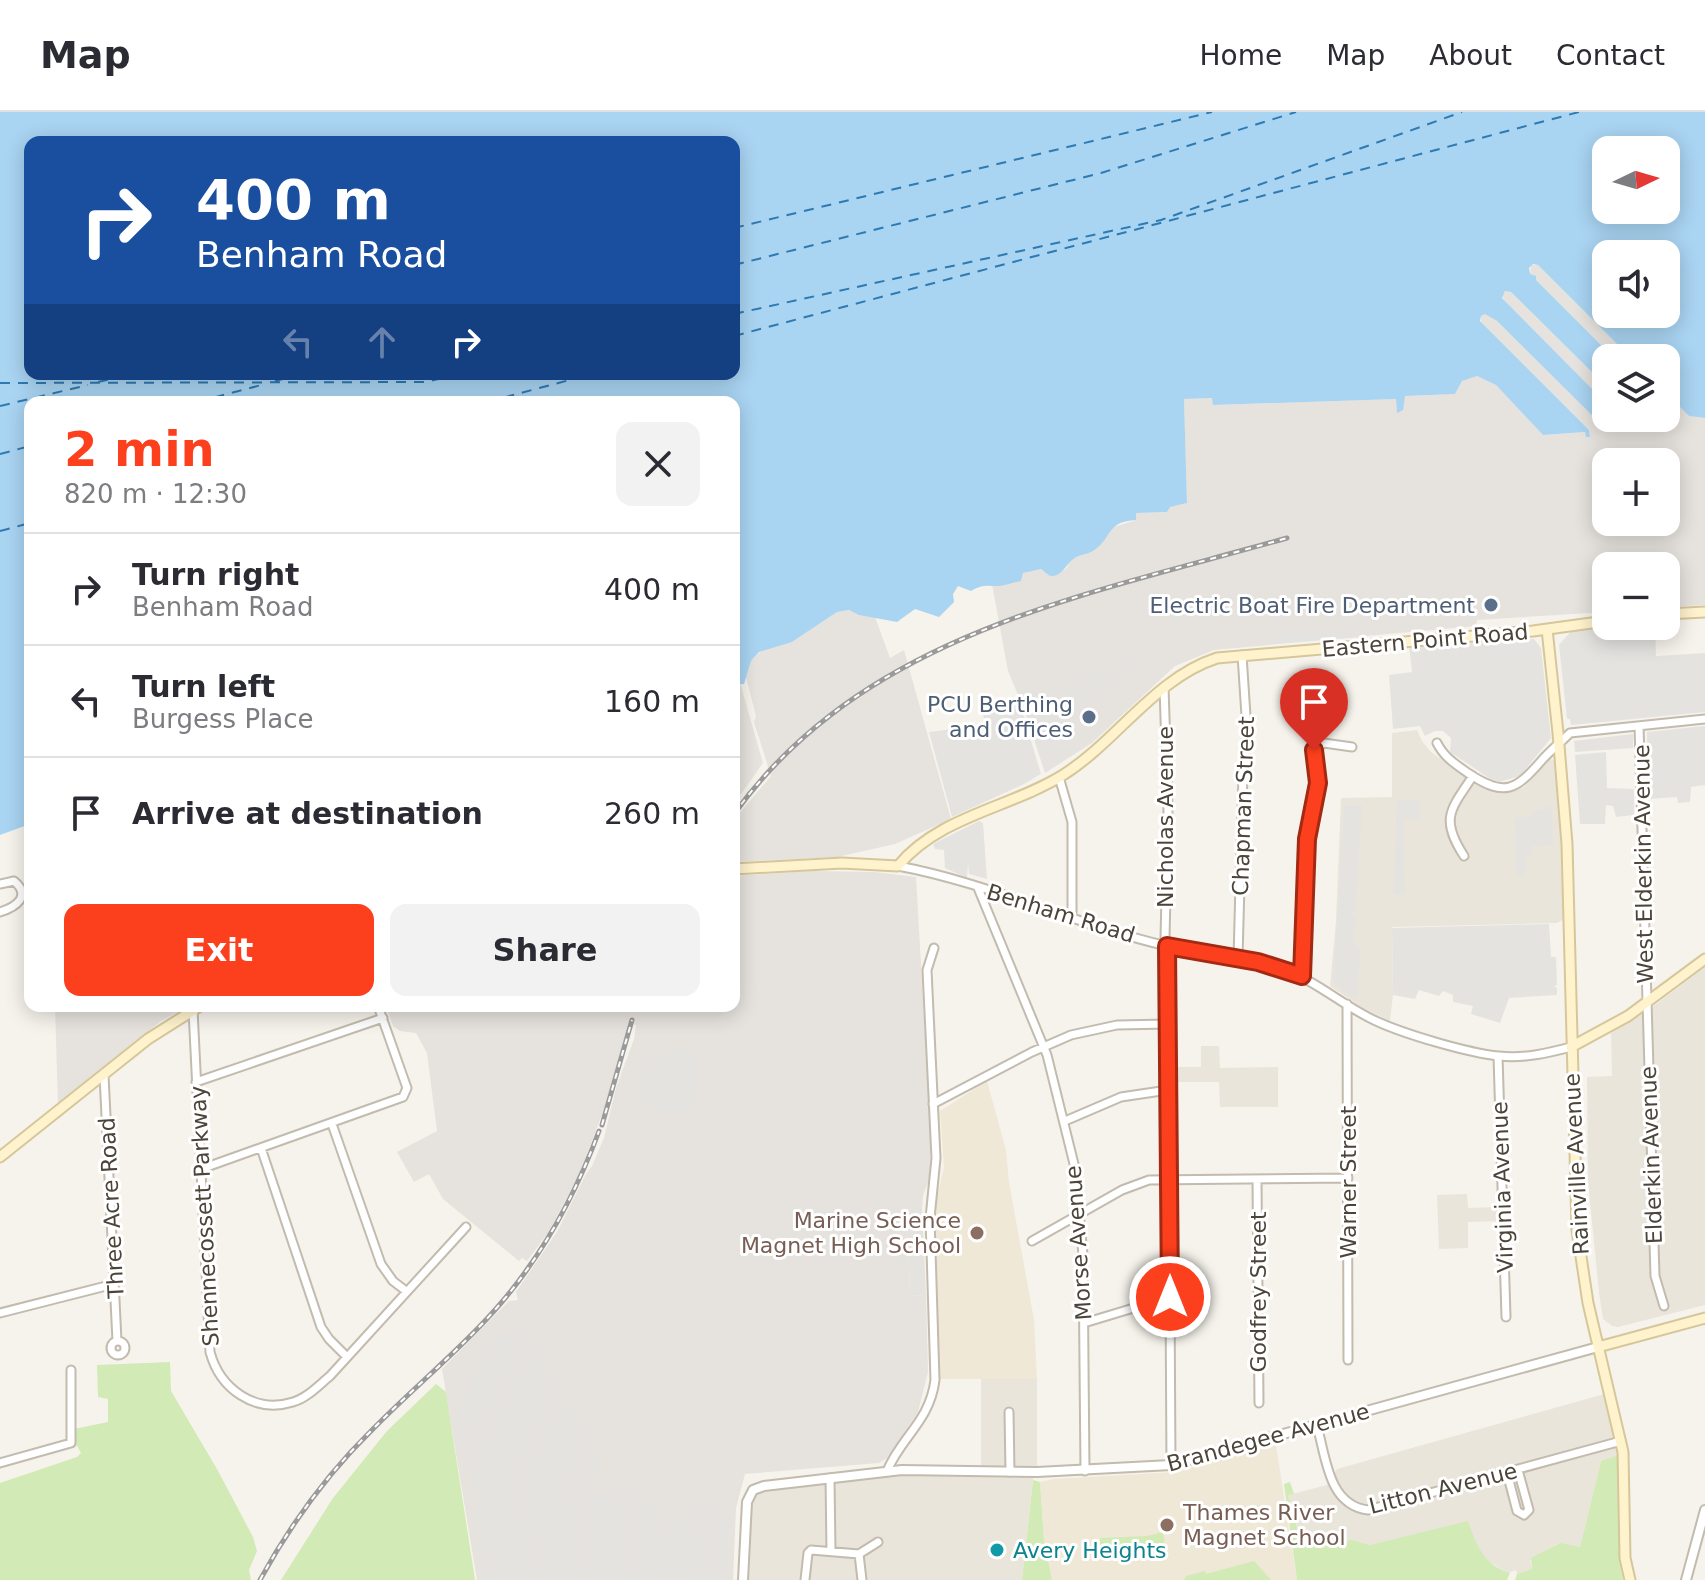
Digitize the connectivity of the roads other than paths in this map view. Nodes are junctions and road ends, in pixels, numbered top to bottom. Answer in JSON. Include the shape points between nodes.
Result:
{"nodes":[{"id":1,"x":1705,"y":612,"type":"edge"},
{"id":2,"x":1680,"y":613,"type":"edge"},
{"id":3,"x":1592,"y":623,"type":"edge"},
{"id":4,"x":1547,"y":629,"type":"junction"},
{"id":5,"x":1242,"y":655,"type":"junction"},
{"id":6,"x":1164,"y":687,"type":"junction"},
{"id":7,"x":1705,"y":719,"type":"edge"},
{"id":8,"x":1639,"y":726,"type":"junction"},
{"id":9,"x":1437,"y":743,"type":"dead end"},
{"id":10,"x":1559,"y":743,"type":"junction"},
{"id":11,"x":1352,"y":747,"type":"dead end"},
{"id":12,"x":1473,"y":776,"type":"junction"},
{"id":13,"x":1059,"y":777,"type":"junction"},
{"id":14,"x":1464,"y":856,"type":"dead end"},
{"id":15,"x":898,"y":866,"type":"junction"},
{"id":16,"x":740,"y":869,"type":"edge"},
{"id":17,"x":0,"y":884,"type":"edge"},
{"id":18,"x":978,"y":888,"type":"junction"},
{"id":19,"x":0,"y":912,"type":"edge"},
{"id":20,"x":1072,"y":917,"type":"junction"},
{"id":21,"x":1167,"y":946,"type":"junction"},
{"id":22,"x":934,"y":948,"type":"dead end"},
{"id":23,"x":1238,"y":958,"type":"junction"},
{"id":24,"x":1705,"y":959,"type":"edge"},
{"id":25,"x":1302,"y":976,"type":"junction"},
{"id":26,"x":1646,"y":1003,"type":"junction"},
{"id":27,"x":1347,"y":1004,"type":"junction"},
{"id":28,"x":190,"y":1012,"type":"edge"},
{"id":29,"x":196,"y":1012,"type":"edge"},
{"id":30,"x":380,"y":1012,"type":"edge"},
{"id":31,"x":383,"y":1018,"type":"junction"},
{"id":32,"x":1168,"y":1024,"type":"junction"},
{"id":33,"x":1044,"y":1047,"type":"junction"},
{"id":34,"x":1571,"y":1047,"type":"junction"},
{"id":35,"x":1498,"y":1056,"type":"junction"},
{"id":36,"x":104,"y":1075,"type":"junction"},
{"id":37,"x":196,"y":1082,"type":"junction"},
{"id":38,"x":1168,"y":1090,"type":"junction"},
{"id":39,"x":933,"y":1104,"type":"junction"},
{"id":40,"x":1065,"y":1121,"type":"junction"},
{"id":41,"x":332,"y":1124,"type":"junction"},
{"id":42,"x":261,"y":1148,"type":"junction"},
{"id":43,"x":0,"y":1157,"type":"edge"},
{"id":44,"x":201,"y":1169,"type":"junction"},
{"id":45,"x":1348,"y":1178,"type":"junction"},
{"id":46,"x":1170,"y":1179,"type":"junction"},
{"id":47,"x":1257,"y":1180,"type":"junction"},
{"id":48,"x":1080,"y":1214,"type":"junction"},
{"id":49,"x":466,"y":1227,"type":"dead end"},
{"id":50,"x":1032,"y":1241,"type":"dead end"},
{"id":51,"x":114,"y":1284,"type":"junction"},
{"id":52,"x":406,"y":1291,"type":"junction"},
{"id":53,"x":1170,"y":1297,"type":"junction"},
{"id":54,"x":1664,"y":1306,"type":"dead end"},
{"id":55,"x":0,"y":1313,"type":"edge"},
{"id":56,"x":1506,"y":1317,"type":"dead end"},
{"id":57,"x":1705,"y":1318,"type":"edge"},
{"id":58,"x":1084,"y":1323,"type":"junction"},
{"id":59,"x":117,"y":1341,"type":"dead end"},
{"id":60,"x":1598,"y":1347,"type":"junction"},
{"id":61,"x":347,"y":1357,"type":"junction"},
{"id":62,"x":1348,"y":1360,"type":"dead end"},
{"id":63,"x":71,"y":1370,"type":"dead end"},
{"id":64,"x":1259,"y":1403,"type":"dead end"},
{"id":65,"x":1009,"y":1412,"type":"dead end"},
{"id":66,"x":1317,"y":1426,"type":"junction"},
{"id":67,"x":1621,"y":1441,"type":"junction"},
{"id":68,"x":0,"y":1463,"type":"edge"},
{"id":69,"x":1171,"y":1465,"type":"junction"},
{"id":70,"x":1518,"y":1470,"type":"junction"},
{"id":71,"x":1085,"y":1471,"type":"junction"},
{"id":72,"x":885,"y":1472,"type":"junction"},
{"id":73,"x":1010,"y":1472,"type":"junction"},
{"id":74,"x":1507,"y":1473,"type":"junction"},
{"id":75,"x":830,"y":1478,"type":"junction"},
{"id":76,"x":1705,"y":1510,"type":"edge"},
{"id":77,"x":878,"y":1542,"type":"dead end"},
{"id":78,"x":831,"y":1551,"type":"junction"},
{"id":79,"x":859,"y":1554,"type":"junction"},
{"id":80,"x":743,"y":1580,"type":"edge"},
{"id":81,"x":805,"y":1580,"type":"edge"},
{"id":82,"x":862,"y":1580,"type":"edge"},
{"id":83,"x":1630,"y":1580,"type":"edge"},
{"id":84,"x":1686,"y":1580,"type":"edge"}],
"edges":[{"from":1,"to":2,"type":"main road"},
{"from":3,"to":4,"type":"main road","name":"Eastern Point Road"},
{"from":4,"to":5,"type":"main road","name":"Eastern Point Road"},
{"from":4,"to":10,"type":"main road","name":"Rainville Avenue"},
{"from":5,"to":6,"type":"main road","name":"Eastern Point Road","via":[[1198,665]]},
{"from":5,"to":23,"type":"street","name":"Chapman Street","via":[[1247,731]]},
{"from":6,"to":13,"type":"main road","name":"Eastern Point Road","via":[[1098,750]]},
{"from":6,"to":21,"type":"street","name":"Nicholas Avenue"},
{"from":7,"to":8,"type":"street"},
{"from":8,"to":10,"type":"street","via":[[1570,733]]},
{"from":8,"to":26,"type":"street","name":"West Elderkin Avenue"},
{"from":9,"to":12,"type":"street","via":[[1443,756]]},
{"from":10,"to":12,"type":"street","via":[[1518,786],[1494,787]]},
{"from":10,"to":34,"type":"main road","name":"Rainville Avenue","via":[[1567,844]]},
{"from":11,"to":25,"type":"street","via":[[1324,743],[1314,750],[1318,783],[1307,839]]},
{"from":12,"to":14,"type":"street","via":[[1448,822]]},
{"from":13,"to":15,"type":"main road","name":"Eastern Point Road","via":[[930,837]]},
{"from":13,"to":20,"type":"street","via":[[1072,822]]},
{"from":15,"to":16,"type":"main road"},
{"from":15,"to":18,"type":"street","name":"Benham Road"},
{"from":17,"to":19,"type":"street","via":[[14,881],[22,893],[16,906]]},
{"from":18,"to":20,"type":"street","name":"Benham Road"},
{"from":18,"to":33,"type":"street","name":"Morse Avenue"},
{"from":20,"to":21,"type":"street","name":"Benham Road"},
{"from":21,"to":23,"type":"street","name":"Benham Road"},
{"from":21,"to":32,"type":"street","name":"Nicholas Avenue"},
{"from":22,"to":39,"type":"street","via":[[927,970]]},
{"from":23,"to":25,"type":"street","name":"Benham Road"},
{"from":24,"to":26,"type":"main road","name":"Benham Road"},
{"from":25,"to":27,"type":"street","name":"Benham Road"},
{"from":26,"to":34,"type":"main road","name":"Benham Road"},
{"from":26,"to":54,"type":"street","name":"Elderkin Avenue","via":[[1655,1280]]},
{"from":27,"to":35,"type":"street","name":"Benham Road","via":[[1399,1030]]},
{"from":27,"to":45,"type":"street","name":"Warner Street"},
{"from":28,"to":36,"type":"main road"},
{"from":29,"to":37,"type":"street","name":"Shennecossett Parkway"},
{"from":30,"to":31,"type":"street"},
{"from":31,"to":37,"type":"street"},
{"from":31,"to":41,"type":"street","via":[[406,1094]]},
{"from":32,"to":33,"type":"street","via":[[1117,1025]]},
{"from":32,"to":38,"type":"street","name":"Nicholas Avenue"},
{"from":33,"to":39,"type":"street"},
{"from":33,"to":40,"type":"street","name":"Morse Avenue"},
{"from":34,"to":35,"type":"street","name":"Benham Road","via":[[1531,1056]]},
{"from":34,"to":60,"type":"main road","name":"Rainville Avenue","via":[[1577,1230]]},
{"from":35,"to":56,"type":"street","name":"Virginia Avenue"},
{"from":36,"to":43,"type":"main road"},
{"from":36,"to":51,"type":"street","name":"Three Acre Road"},
{"from":37,"to":44,"type":"street","name":"Shennecossett Parkway"},
{"from":38,"to":40,"type":"street","via":[[1121,1097]]},
{"from":38,"to":46,"type":"street","name":"Nicholas Avenue"},
{"from":39,"to":72,"type":"street","via":[[934,1386],[924,1416]]},
{"from":40,"to":48,"type":"street","name":"Morse Avenue"},
{"from":41,"to":42,"type":"street"},
{"from":41,"to":52,"type":"street","via":[[381,1264]]},
{"from":42,"to":44,"type":"street"},
{"from":42,"to":61,"type":"street","via":[[321,1327]]},
{"from":44,"to":61,"type":"street","name":"Shennecossett Parkway","via":[[210,1352],[221,1380],[259,1403],[295,1402]]},
{"from":45,"to":47,"type":"street"},
{"from":45,"to":62,"type":"street","name":"Warner Street"},
{"from":46,"to":47,"type":"street"},
{"from":46,"to":48,"type":"street","via":[[1134,1184]]},
{"from":46,"to":53,"type":"street","name":"Nicholas Avenue"},
{"from":47,"to":64,"type":"street","name":"Godfrey Street"},
{"from":48,"to":50,"type":"street"},
{"from":48,"to":58,"type":"street","name":"Morse Avenue"},
{"from":49,"to":52,"type":"street","name":"Shennecossett Parkway"},
{"from":51,"to":55,"type":"street"},
{"from":51,"to":59,"type":"street","name":"Three Acre Road"},
{"from":52,"to":61,"type":"street","name":"Shennecossett Parkway"},
{"from":53,"to":58,"type":"street"},
{"from":53,"to":69,"type":"street","name":"Nicholas Avenue"},
{"from":57,"to":60,"type":"main road"},
{"from":58,"to":71,"type":"street","name":"Morse Avenue"},
{"from":60,"to":66,"type":"street","name":"Brandegee Avenue"},
{"from":60,"to":67,"type":"main road","name":"Rainville Avenue"},
{"from":63,"to":68,"type":"street","via":[[71,1443]]},
{"from":65,"to":73,"type":"street"},
{"from":66,"to":69,"type":"street","name":"Brandegee Avenue"},
{"from":66,"to":74,"type":"street","name":"Litton Avenue","via":[[1336,1491],[1358,1509]]},
{"from":67,"to":70,"type":"street","name":"Litton Avenue"},
{"from":67,"to":83,"type":"main road","name":"Rainville Avenue"},
{"from":69,"to":71,"type":"street","name":"Brandegee Avenue"},
{"from":70,"to":74,"type":"street","name":"Litton Avenue"},
{"from":70,"to":74,"type":"street","via":[[1528,1508],[1524,1515],[1517,1511]]},
{"from":71,"to":73,"type":"street","name":"Brandegee Avenue"},
{"from":72,"to":73,"type":"street","name":"Brandegee Avenue"},
{"from":72,"to":75,"type":"street","name":"Brandegee Avenue"},
{"from":75,"to":78,"type":"street"},
{"from":75,"to":80,"type":"street","name":"Brandegee Avenue","via":[[753,1490],[746,1505]]},
{"from":76,"to":84,"type":"street"},
{"from":77,"to":79,"type":"street"},
{"from":78,"to":79,"type":"street"},
{"from":78,"to":81,"type":"street","via":[[808,1553]]},
{"from":79,"to":82,"type":"street"}]}
